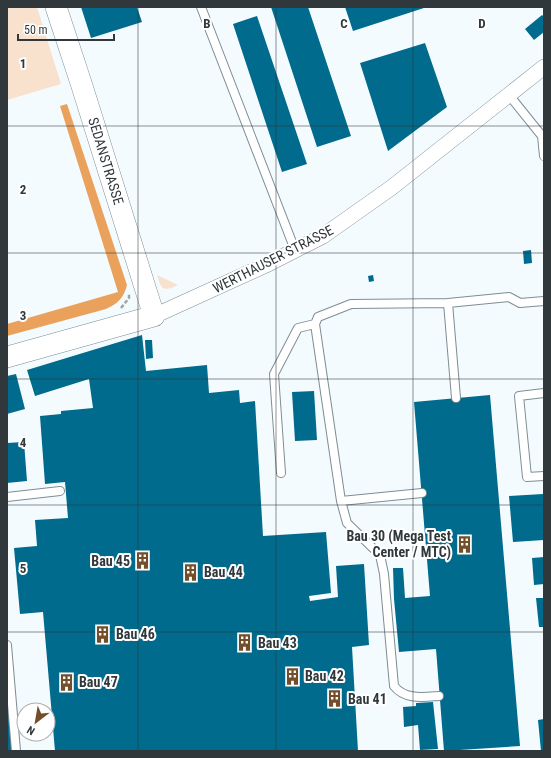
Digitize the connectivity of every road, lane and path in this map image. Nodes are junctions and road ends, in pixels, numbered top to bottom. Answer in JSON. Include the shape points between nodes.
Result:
{"nodes":[{"id":1,"x":56,"y":7,"type":"edge"},
{"id":2,"x":201,"y":7,"type":"edge"},
{"id":3,"x":544,"y":67,"type":"edge"},
{"id":4,"x":509,"y":95,"type":"junction"},
{"id":5,"x":544,"y":156,"type":"edge"},
{"id":6,"x":295,"y":250,"type":"junction"},
{"id":7,"x":130,"y":291,"type":"dead end"},
{"id":8,"x":544,"y":301,"type":"edge"},
{"id":9,"x":448,"y":303,"type":"junction"},
{"id":10,"x":115,"y":311,"type":"dead end"},
{"id":11,"x":154,"y":316,"type":"junction"},
{"id":12,"x":316,"y":324,"type":"junction"},
{"id":13,"x":7,"y":357,"type":"edge"},
{"id":14,"x":544,"y":392,"type":"edge"},
{"id":15,"x":456,"y":398,"type":"dead end"},
{"id":16,"x":281,"y":473,"type":"dead end"},
{"id":17,"x":544,"y":476,"type":"edge"},
{"id":18,"x":60,"y":491,"type":"dead end"},
{"id":19,"x":422,"y":493,"type":"dead end"},
{"id":20,"x":7,"y":497,"type":"edge"},
{"id":21,"x":341,"y":501,"type":"junction"},
{"id":22,"x":7,"y":644,"type":"edge"},
{"id":23,"x":440,"y":696,"type":"dead end"},
{"id":24,"x":16,"y":751,"type":"edge"}],
"edges":[{"from":1,"to":11,"type":"main road","name":"SEDANSTRASSE"},
{"from":2,"to":6,"type":"lane"},
{"from":3,"to":4,"type":"street","name":"WERTHAUSER STRASSE"},
{"from":4,"to":5,"type":"lane","via":[[542,136]]},
{"from":4,"to":6,"type":"street","name":"WERTHAUSER STRASSE","via":[[391,188],[323,236]]},
{"from":6,"to":11,"type":"street","name":"WERTHAUSER STRASSE","via":[[266,266]]},
{"from":7,"to":10,"type":"path","via":[[129,298]]},
{"from":8,"to":9,"type":"lane","via":[[520,303],[509,297]]},
{"from":9,"to":12,"type":"lane","via":[[351,304],[318,317]]},
{"from":9,"to":15,"type":"lane"},
{"from":11,"to":13,"type":"main road","name":"WERTHAUSER STRASSE"},
{"from":12,"to":16,"type":"lane","via":[[298,328],[274,374]]},
{"from":12,"to":21,"type":"lane"},
{"from":14,"to":17,"type":"lane","via":[[519,396],[527,477]]},
{"from":18,"to":20,"type":"lane"},
{"from":19,"to":21,"type":"lane"},
{"from":21,"to":23,"type":"lane","via":[[347,523],[380,554],[394,686],[399,692],[415,698]]},
{"from":22,"to":24,"type":"lane"}]}
